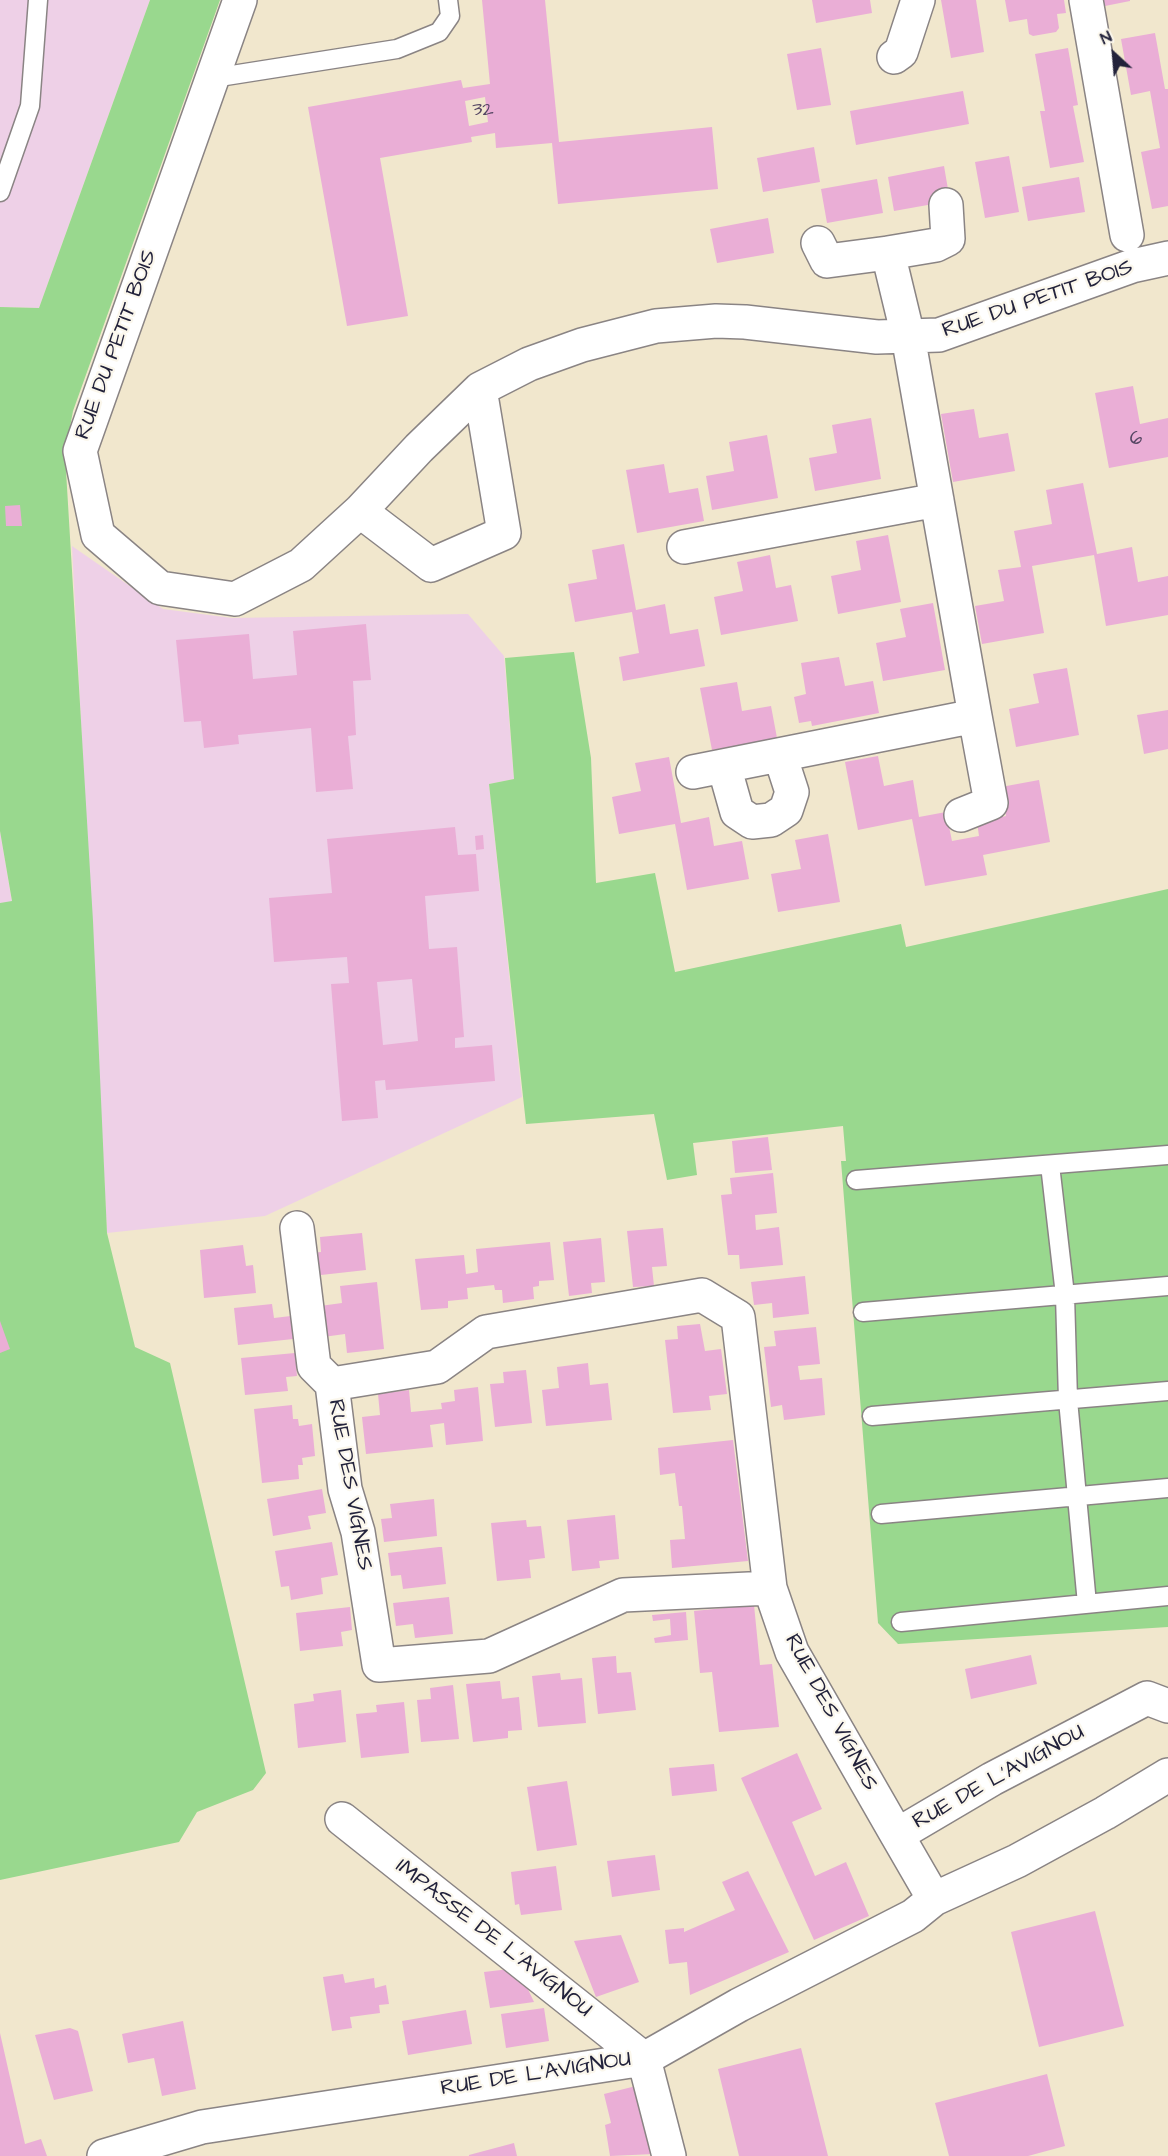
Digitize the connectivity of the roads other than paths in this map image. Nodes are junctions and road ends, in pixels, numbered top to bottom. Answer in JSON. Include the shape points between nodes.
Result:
{"nodes":[{"id":1,"x":38,"y":0,"type":"edge"},
{"id":2,"x":240,"y":0,"type":"edge"},
{"id":3,"x":448,"y":0,"type":"edge"},
{"id":4,"x":918,"y":0,"type":"edge"},
{"id":5,"x":1086,"y":0,"type":"edge"},
{"id":6,"x":894,"y":57,"type":"dead end"},
{"id":7,"x":213,"y":78,"type":"junction"},
{"id":8,"x":0,"y":192,"type":"edge"},
{"id":9,"x":946,"y":205,"type":"dead end"},
{"id":10,"x":1127,"y":235,"type":"dead end"},
{"id":11,"x":818,"y":243,"type":"dead end"},
{"id":12,"x":888,"y":253,"type":"junction"},
{"id":13,"x":1168,"y":258,"type":"edge"},
{"id":14,"x":908,"y":336,"type":"junction"},
{"id":15,"x":480,"y":389,"type":"junction"},
{"id":16,"x":937,"y":500,"type":"junction"},
{"id":17,"x":360,"y":512,"type":"junction"},
{"id":18,"x":684,"y":547,"type":"dead end"},
{"id":19,"x":975,"y":716,"type":"junction"},
{"id":20,"x":780,"y":755,"type":"junction"},
{"id":21,"x":724,"y":766,"type":"junction"},
{"id":22,"x":693,"y":772,"type":"dead end"},
{"id":23,"x":961,"y":815,"type":"dead end"},
{"id":24,"x":1168,"y":1155,"type":"edge"},
{"id":25,"x":1050,"y":1165,"type":"junction"},
{"id":26,"x":856,"y":1180,"type":"dead end"},
{"id":27,"x":297,"y":1228,"type":"dead end"},
{"id":28,"x":1168,"y":1286,"type":"edge"},
{"id":29,"x":1065,"y":1295,"type":"junction"},
{"id":30,"x":863,"y":1312,"type":"dead end"},
{"id":31,"x":332,"y":1384,"type":"junction"},
{"id":32,"x":1168,"y":1391,"type":"edge"},
{"id":33,"x":1068,"y":1400,"type":"junction"},
{"id":34,"x":872,"y":1416,"type":"dead end"},
{"id":35,"x":1168,"y":1488,"type":"edge"},
{"id":36,"x":1077,"y":1497,"type":"junction"},
{"id":37,"x":881,"y":1515,"type":"dead end"},
{"id":38,"x":770,"y":1588,"type":"junction"},
{"id":39,"x":1168,"y":1596,"type":"edge"},
{"id":40,"x":1087,"y":1604,"type":"junction"},
{"id":41,"x":901,"y":1622,"type":"dead end"},
{"id":42,"x":1168,"y":1706,"type":"edge"},
{"id":43,"x":1168,"y":1775,"type":"edge"},
{"id":44,"x":342,"y":1819,"type":"dead end"},
{"id":45,"x":897,"y":1835,"type":"junction"},
{"id":46,"x":934,"y":1899,"type":"junction"},
{"id":47,"x":644,"y":2059,"type":"junction"},
{"id":48,"x":104,"y":2156,"type":"edge"},
{"id":49,"x":669,"y":2156,"type":"edge"}],
"edges":[{"from":1,"to":8,"type":"lane","via":[[30,106]]},
{"from":2,"to":7,"type":"street","name":"RUE DU PETIT BOIS"},
{"from":3,"to":7,"type":"lane","via":[[450,16],[439,32],[397,49]]},
{"from":4,"to":6,"type":"street","via":[[901,52]]},
{"from":5,"to":10,"type":"street"},
{"from":7,"to":17,"type":"street","name":"RUE DU PETIT BOIS","via":[[80,451],[98,535],[160,588],[235,599],[301,565]]},
{"from":9,"to":12,"type":"street","via":[[948,239],[936,245]]},
{"from":11,"to":12,"type":"street","via":[[827,261]]},
{"from":12,"to":14,"type":"street"},
{"from":13,"to":14,"type":"street","name":"RUE DU PETIT BOIS","via":[[1132,266],[939,335]]},
{"from":14,"to":15,"type":"street","name":"RUE DU PETIT BOIS","via":[[877,337],[745,322],[656,326],[582,345],[529,364]]},
{"from":14,"to":16,"type":"street"},
{"from":15,"to":17,"type":"street","name":"RUE DU PETIT BOIS"},
{"from":15,"to":17,"type":"street","via":[[504,533],[431,565]]},
{"from":16,"to":18,"type":"street"},
{"from":16,"to":19,"type":"street"},
{"from":19,"to":20,"type":"street"},
{"from":19,"to":23,"type":"street","via":[[991,803]]},
{"from":20,"to":21,"type":"street"},
{"from":20,"to":21,"type":"street","via":[[792,792],[786,810],[771,820],[752,822],[737,812]]},
{"from":21,"to":22,"type":"street"},
{"from":24,"to":25,"type":"lane"},
{"from":25,"to":26,"type":"lane"},
{"from":25,"to":29,"type":"lane"},
{"from":27,"to":31,"type":"street","via":[[314,1366]]},
{"from":28,"to":29,"type":"lane"},
{"from":29,"to":30,"type":"lane"},
{"from":29,"to":33,"type":"lane"},
{"from":31,"to":38,"type":"street","name":"RUE DES VIGNES","via":[[345,1490],[358,1532],[379,1665],[489,1656],[623,1595]]},
{"from":31,"to":38,"type":"street","name":"RUE DES VIGNES","via":[[437,1367],[486,1332],[702,1295],[738,1317]]},
{"from":32,"to":33,"type":"lane"},
{"from":33,"to":34,"type":"lane"},
{"from":33,"to":36,"type":"lane"},
{"from":35,"to":36,"type":"lane"},
{"from":36,"to":37,"type":"lane"},
{"from":36,"to":40,"type":"lane"},
{"from":38,"to":45,"type":"street","name":"RUE DES VIGNES","via":[[792,1652]]},
{"from":39,"to":40,"type":"lane"},
{"from":40,"to":41,"type":"lane"},
{"from":42,"to":45,"type":"street","name":"RUE DE L'AVIGNOU","via":[[1147,1698],[992,1779]]},
{"from":43,"to":46,"type":"street","name":"RUE DE L'AVIGNOU","via":[[1017,1861]]},
{"from":44,"to":47,"type":"street","name":"IMPASSE DE L'AVIGNOU"},
{"from":45,"to":46,"type":"street","name":"RUE DE L'AVIGNOU"},
{"from":46,"to":47,"type":"street","name":"RUE DE L'AVIGNOU","via":[[913,1916],[739,2005]]},
{"from":47,"to":48,"type":"street","name":"RUE DE L'AVIGNOU","via":[[202,2127]]},
{"from":47,"to":49,"type":"street"}]}
